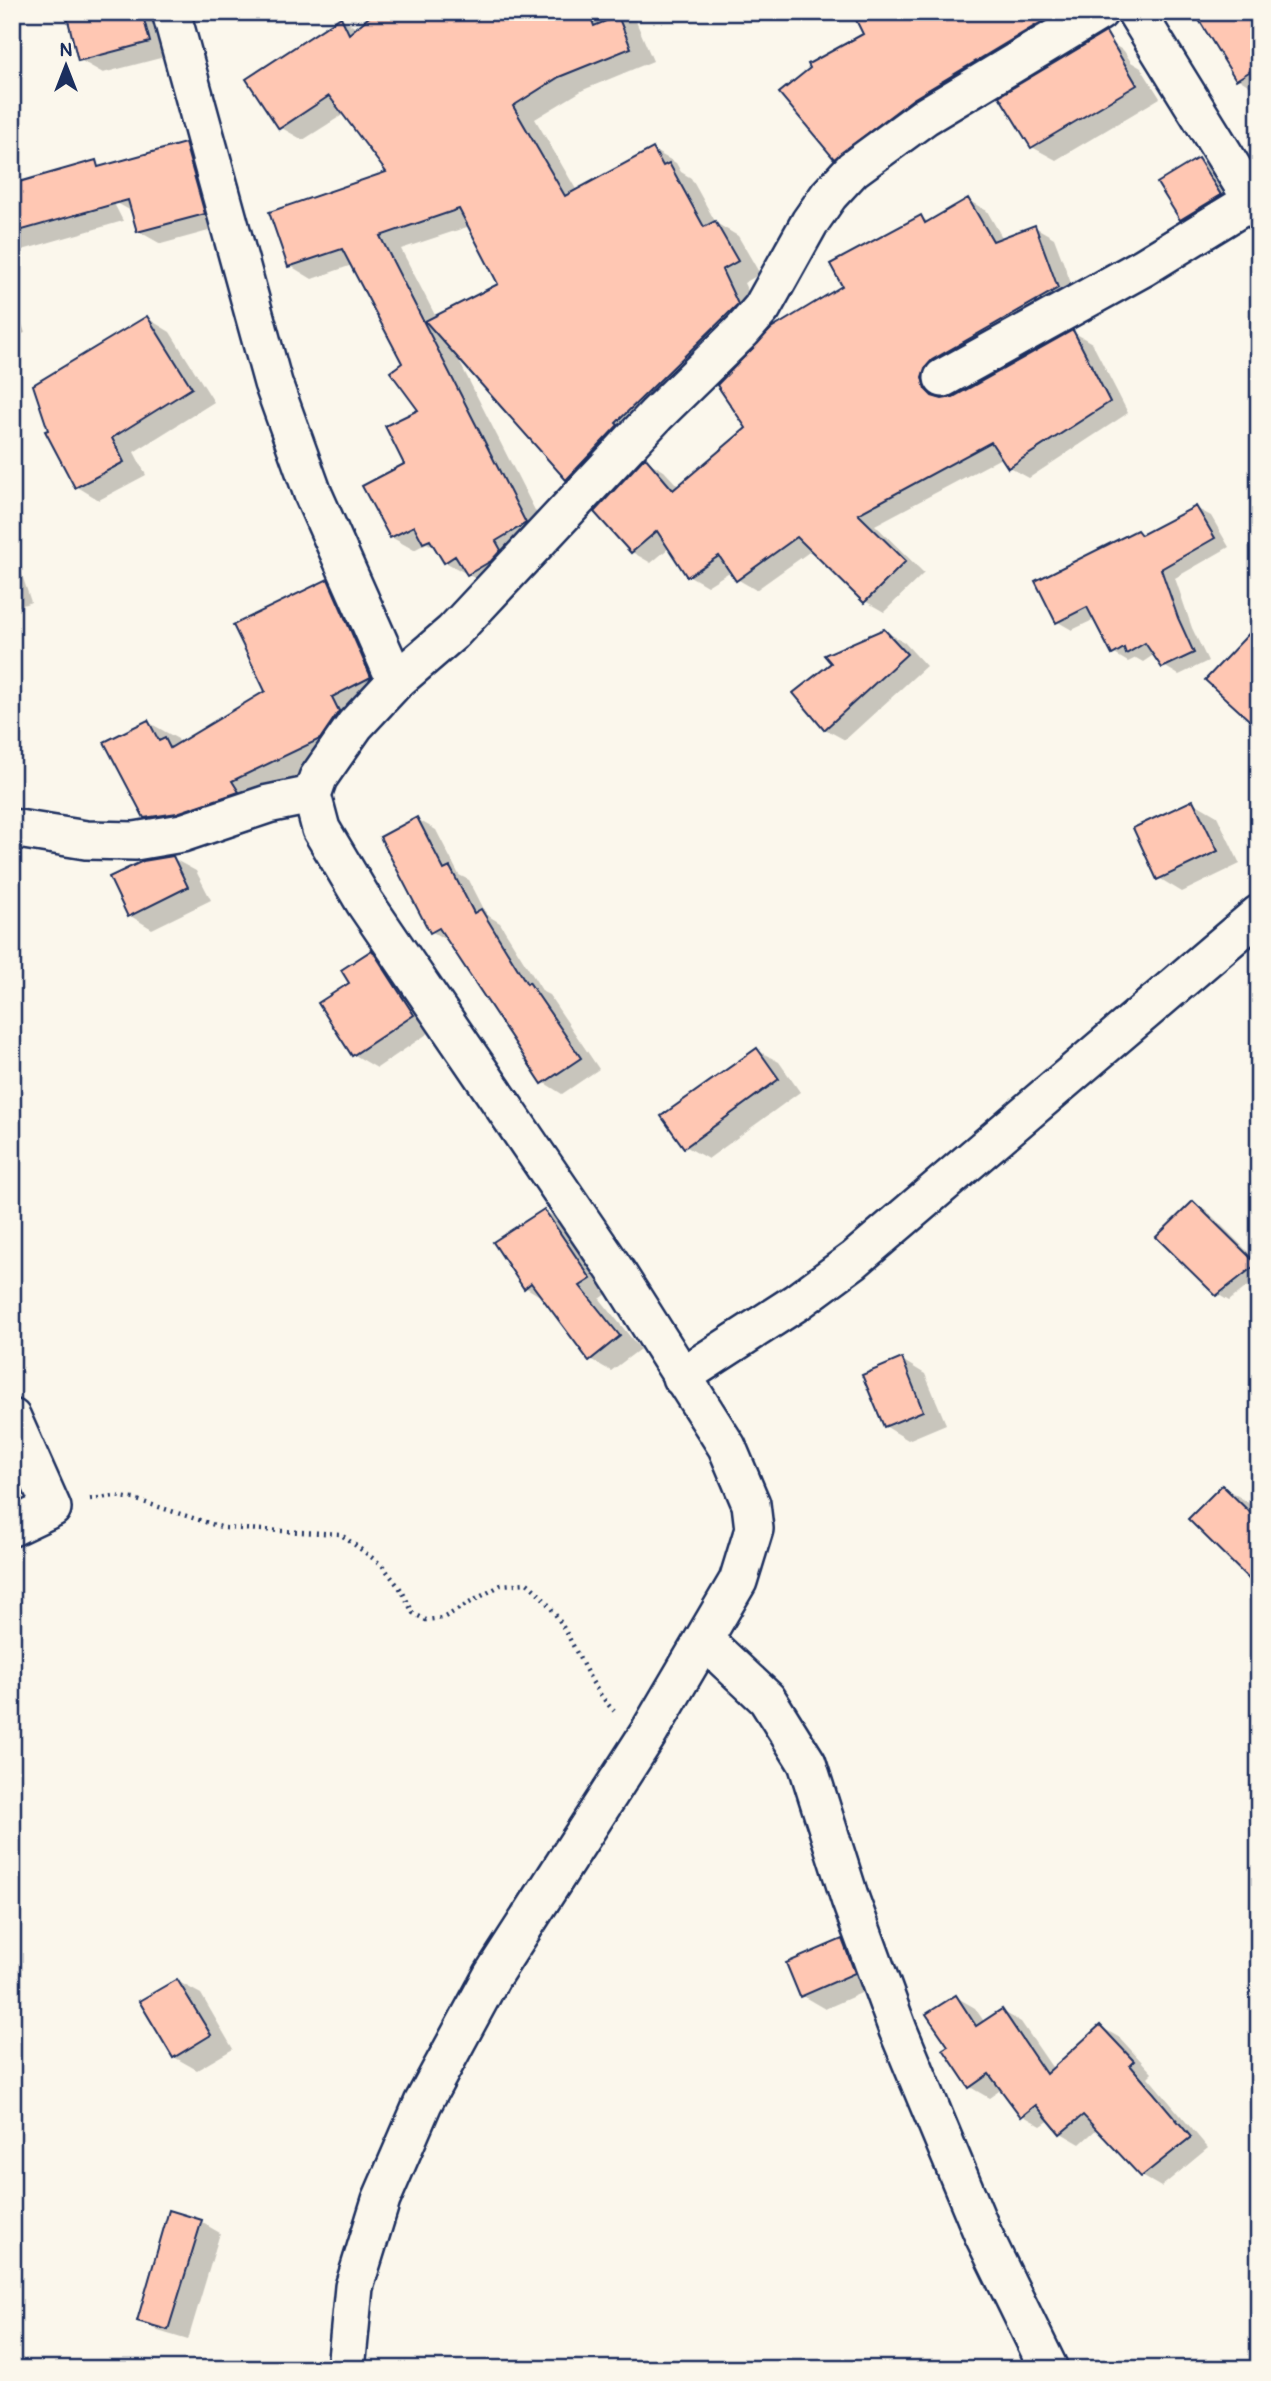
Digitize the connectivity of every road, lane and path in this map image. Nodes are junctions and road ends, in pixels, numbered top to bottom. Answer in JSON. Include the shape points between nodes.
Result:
{"nodes":[{"id":1,"x":171,"y":12,"type":"edge"},
{"id":2,"x":1099,"y":12,"type":"edge"},
{"id":3,"x":1136,"y":12,"type":"edge"},
{"id":4,"x":1256,"y":206,"type":"edge"},
{"id":5,"x":943,"y":378,"type":"dead end"},
{"id":6,"x":396,"y":681,"type":"junction"},
{"id":7,"x":312,"y":795,"type":"junction"},
{"id":8,"x":12,"y":828,"type":"edge"},
{"id":9,"x":1259,"y":914,"type":"edge"},
{"id":10,"x":681,"y":1377,"type":"junction"},
{"id":11,"x":12,"y":1418,"type":"edge"},
{"id":12,"x":52,"y":1508,"type":"junction"},
{"id":13,"x":12,"y":1527,"type":"edge"},
{"id":14,"x":704,"y":1640,"type":"junction"},
{"id":15,"x":648,"y":1734,"type":"junction"},
{"id":16,"x":345,"y":2369,"type":"edge"},
{"id":17,"x":1049,"y":2369,"type":"edge"}],
"edges":[{"from":1,"to":6,"type":"street","via":[[273,383],[313,494]]},
{"from":2,"to":6,"type":"street","via":[[924,117],[853,169],[810,222],[762,308],[743,330],[618,455],[453,632]]},
{"from":3,"to":4,"type":"street"},
{"from":4,"to":5,"type":"street"},
{"from":6,"to":7,"type":"street","via":[[355,725],[318,778]]},
{"from":7,"to":8,"type":"street","via":[[268,804],[182,833],[135,841],[86,840]]},
{"from":7,"to":10,"type":"street","via":[[321,829],[336,858],[424,994],[610,1262]]},
{"from":9,"to":10,"type":"street","via":[[854,1260]]},
{"from":10,"to":14,"type":"street","via":[[727,1447],[751,1504],[754,1529],[738,1581]]},
{"from":11,"to":12,"type":"street"},
{"from":12,"to":13,"type":"street"},
{"from":12,"to":15,"type":"path","via":[[114,1496],[224,1528],[340,1534],[382,1565],[413,1613],[426,1620],[443,1618],[501,1586],[527,1583],[561,1622],[611,1709]]},
{"from":14,"to":15,"type":"street"},
{"from":14,"to":17,"type":"street","via":[[767,1699],[807,1763],[898,2030],[982,2232]]},
{"from":15,"to":16,"type":"street","via":[[492,1976],[423,2104],[381,2200],[354,2287]]}]}
